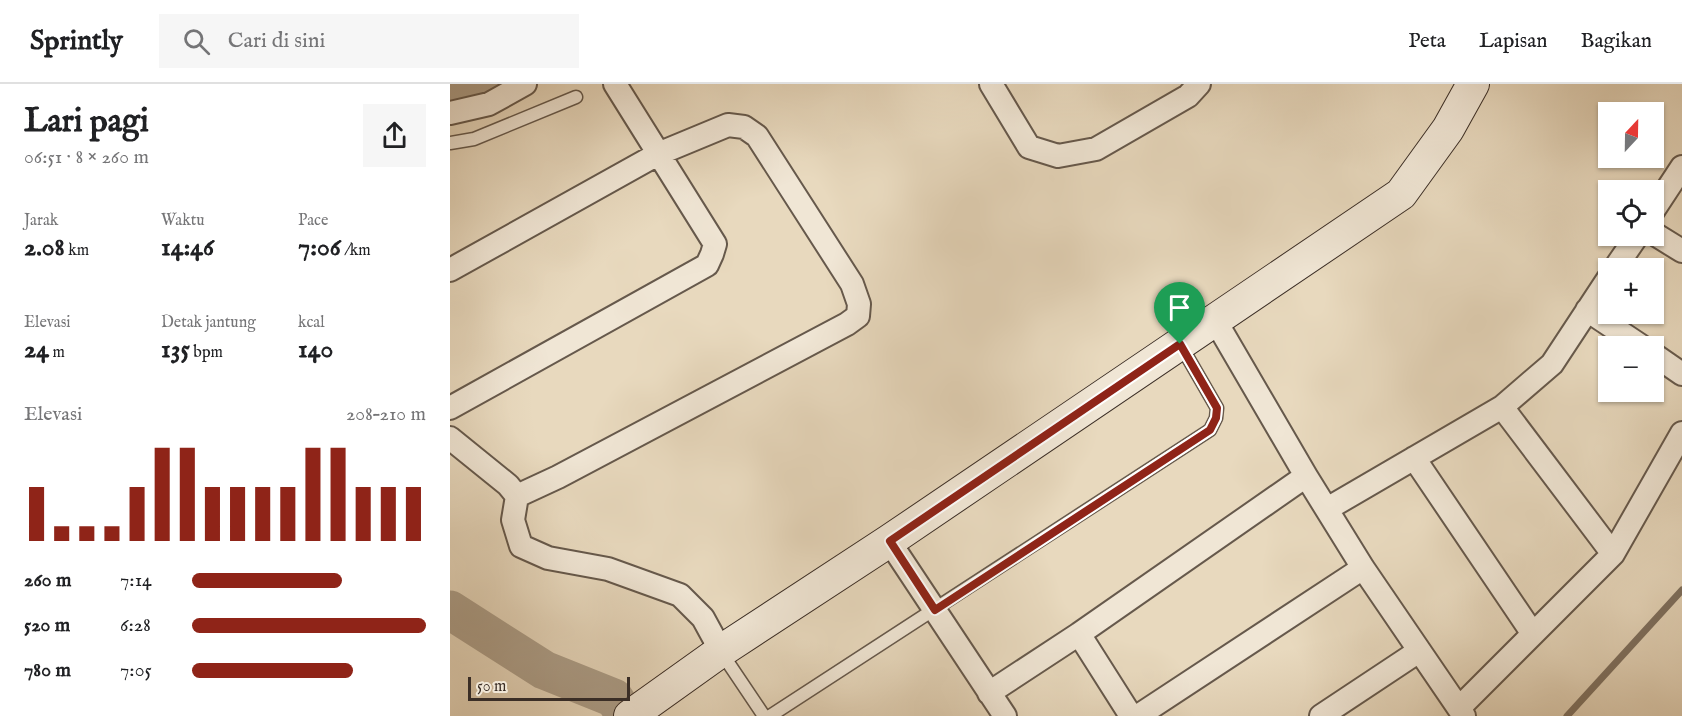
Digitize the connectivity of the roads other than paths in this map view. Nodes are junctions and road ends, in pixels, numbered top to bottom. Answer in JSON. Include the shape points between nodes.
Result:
{"nodes":[{"id":1,"x":525,"y":84,"type":"edge"},
{"id":2,"x":615,"y":84,"type":"edge"},
{"id":3,"x":991,"y":84,"type":"edge"},
{"id":4,"x":1199,"y":84,"type":"edge"},
{"id":5,"x":1473,"y":84,"type":"edge"},
{"id":6,"x":576,"y":97,"type":"dead end"},
{"id":7,"x":450,"y":113,"type":"edge"},
{"id":8,"x":450,"y":143,"type":"edge"},
{"id":9,"x":658,"y":154,"type":"junction"},
{"id":10,"x":1682,"y":167,"type":"edge"},
{"id":11,"x":1664,"y":194,"type":"edge"},
{"id":12,"x":1664,"y":240,"type":"edge"},
{"id":13,"x":1682,"y":251,"type":"edge"},
{"id":14,"x":450,"y":270,"type":"edge"},
{"id":15,"x":1598,"y":294,"type":"edge"},
{"id":16,"x":1587,"y":310,"type":"junction"},
{"id":17,"x":1215,"y":320,"type":"junction"},
{"id":18,"x":1626,"y":336,"type":"edge"},
{"id":19,"x":1180,"y":344,"type":"junction"},
{"id":20,"x":1664,"y":362,"type":"edge"},
{"id":21,"x":1682,"y":374,"type":"edge"},
{"id":22,"x":1502,"y":407,"type":"junction"},
{"id":23,"x":450,"y":408,"type":"edge"},
{"id":24,"x":1682,"y":433,"type":"edge"},
{"id":25,"x":450,"y":438,"type":"edge"},
{"id":26,"x":1414,"y":458,"type":"junction"},
{"id":27,"x":1306,"y":476,"type":"junction"},
{"id":28,"x":517,"y":496,"type":"junction"},
{"id":29,"x":1327,"y":509,"type":"junction"},
{"id":30,"x":890,"y":541,"type":"junction"},
{"id":31,"x":1613,"y":554,"type":"junction"},
{"id":32,"x":1363,"y":568,"type":"junction"},
{"id":33,"x":935,"y":610,"type":"junction"},
{"id":34,"x":1079,"y":634,"type":"junction"},
{"id":35,"x":1533,"y":634,"type":"junction"},
{"id":36,"x":721,"y":651,"type":"junction"},
{"id":37,"x":1419,"y":651,"type":"junction"},
{"id":38,"x":997,"y":709,"type":"edge"},
{"id":39,"x":636,"y":712,"type":"edge"},
{"id":40,"x":1462,"y":712,"type":"edge"},
{"id":41,"x":764,"y":716,"type":"edge"},
{"id":42,"x":770,"y":716,"type":"edge"},
{"id":43,"x":1131,"y":716,"type":"edge"},
{"id":44,"x":1138,"y":716,"type":"edge"},
{"id":45,"x":1322,"y":716,"type":"edge"}],
"edges":[{"from":1,"to":7,"type":"street","via":[[489,104]]},
{"from":2,"to":9,"type":"street"},
{"from":3,"to":4,"type":"street","via":[[1029,147],[1058,156],[1096,149],[1188,96]]},
{"from":5,"to":17,"type":"street","via":[[1448,129],[1401,194]]},
{"from":6,"to":8,"type":"lane","via":[[474,139]]},
{"from":9,"to":14,"type":"street"},
{"from":9,"to":23,"type":"street","via":[[715,244],[707,265]]},
{"from":9,"to":28,"type":"street","via":[[728,125],[744,127],[757,136],[852,284],[859,304],[858,316]]},
{"from":10,"to":11,"type":"street"},
{"from":12,"to":13,"type":"street"},
{"from":15,"to":16,"type":"street"},
{"from":16,"to":18,"type":"street"},
{"from":16,"to":22,"type":"street","via":[[1552,364]]},
{"from":17,"to":19,"type":"street"},
{"from":17,"to":27,"type":"street"},
{"from":19,"to":30,"type":"street"},
{"from":19,"to":33,"type":"lane","via":[[1217,408],[1210,430]]},
{"from":20,"to":21,"type":"street"},
{"from":22,"to":26,"type":"street"},
{"from":22,"to":31,"type":"street"},
{"from":24,"to":31,"type":"street"},
{"from":25,"to":28,"type":"street"},
{"from":26,"to":29,"type":"street"},
{"from":26,"to":35,"type":"street"},
{"from":27,"to":29,"type":"street"},
{"from":27,"to":34,"type":"street"},
{"from":28,"to":36,"type":"street","via":[[513,520],[521,546],[548,558],[608,569],[680,595],[703,618]]},
{"from":29,"to":32,"type":"street"},
{"from":30,"to":33,"type":"street"},
{"from":30,"to":36,"type":"street"},
{"from":31,"to":35,"type":"street"},
{"from":32,"to":37,"type":"street"},
{"from":32,"to":44,"type":"street"},
{"from":33,"to":38,"type":"street"},
{"from":33,"to":42,"type":"lane"},
{"from":34,"to":38,"type":"street"},
{"from":34,"to":43,"type":"street"},
{"from":35,"to":40,"type":"street"},
{"from":36,"to":39,"type":"street"},
{"from":36,"to":41,"type":"lane"},
{"from":37,"to":40,"type":"street"},
{"from":37,"to":45,"type":"street"}]}
